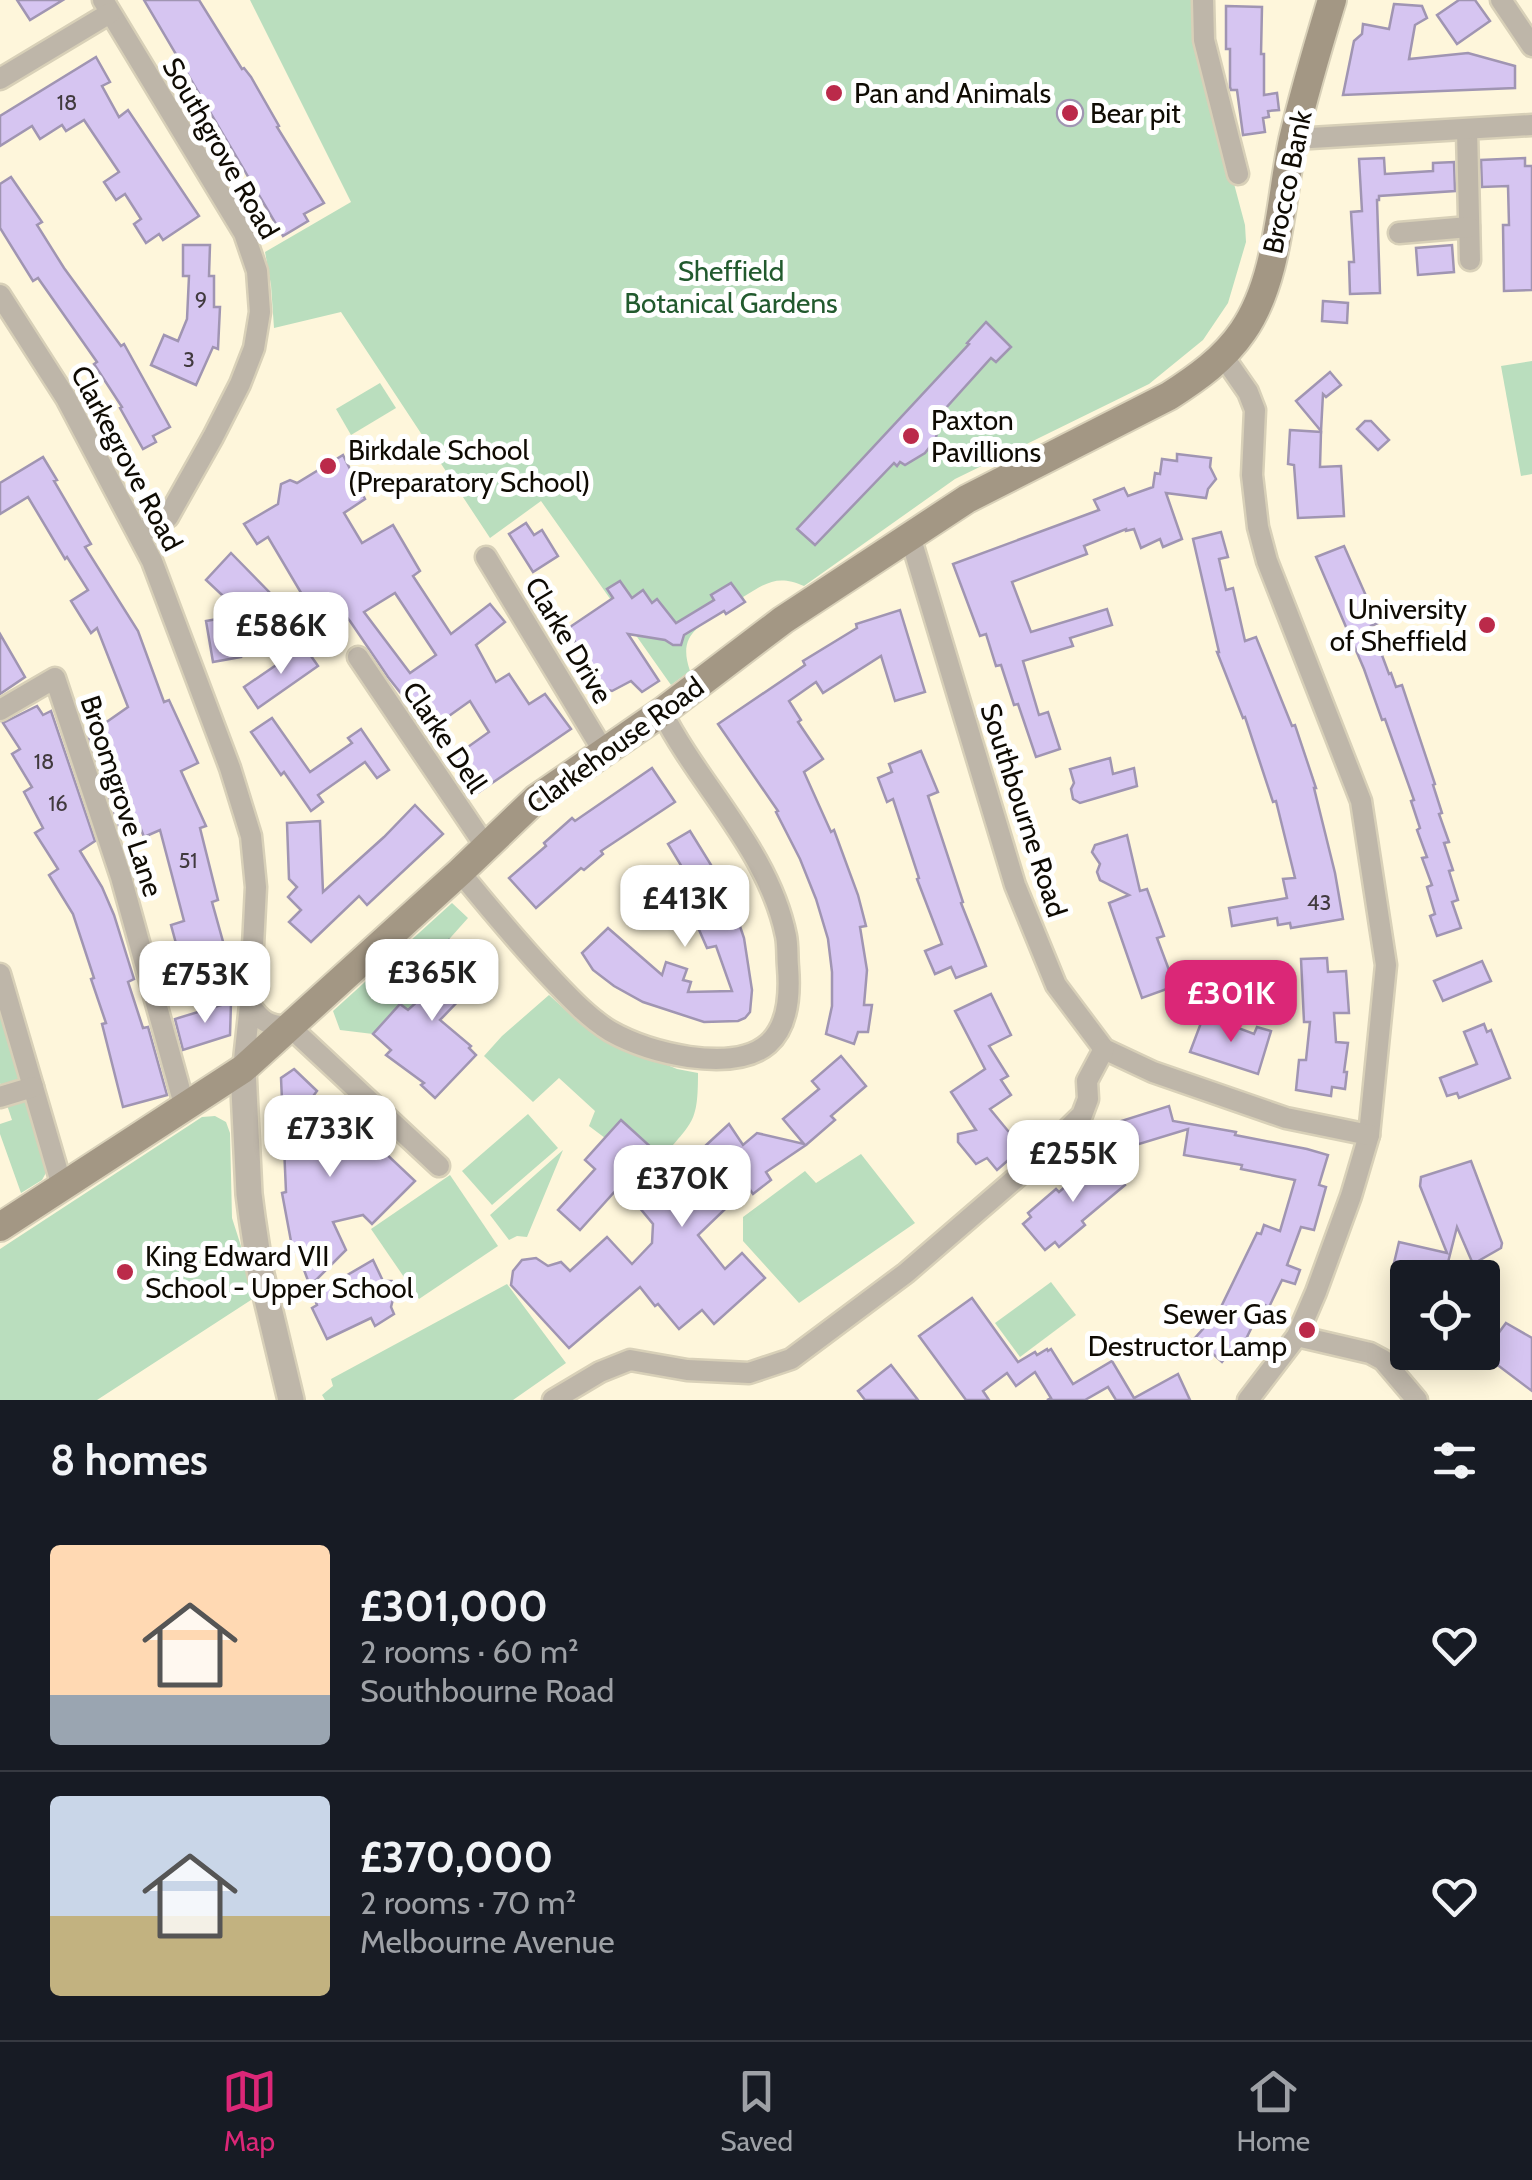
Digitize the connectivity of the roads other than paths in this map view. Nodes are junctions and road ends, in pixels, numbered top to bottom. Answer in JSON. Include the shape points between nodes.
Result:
{"nodes":[{"id":1,"x":1203,"y":0,"type":"edge"},
{"id":2,"x":1332,"y":0,"type":"edge"},
{"id":3,"x":1501,"y":0,"type":"edge"},
{"id":4,"x":106,"y":6,"type":"edge"},
{"id":5,"x":1532,"y":46,"type":"edge"},
{"id":6,"x":0,"y":79,"type":"edge"},
{"id":7,"x":1532,"y":125,"type":"edge"},
{"id":8,"x":1467,"y":130,"type":"junction"},
{"id":9,"x":1294,"y":139,"type":"junction"},
{"id":10,"x":1238,"y":174,"type":"dead end"},
{"id":11,"x":1469,"y":227,"type":"junction"},
{"id":12,"x":1400,"y":233,"type":"dead end"},
{"id":13,"x":1470,"y":260,"type":"dead end"},
{"id":14,"x":0,"y":295,"type":"edge"},
{"id":15,"x":1224,"y":356,"type":"junction"},
{"id":16,"x":138,"y":534,"type":"junction"},
{"id":17,"x":910,"y":536,"type":"junction"},
{"id":18,"x":486,"y":557,"type":"dead end"},
{"id":19,"x":358,"y":657,"type":"dead end"},
{"id":20,"x":0,"y":710,"type":"edge"},
{"id":21,"x":662,"y":712,"type":"junction"},
{"id":22,"x":604,"y":752,"type":"junction"},
{"id":23,"x":486,"y":847,"type":"junction"},
{"id":24,"x":460,"y":872,"type":"junction"},
{"id":25,"x":0,"y":974,"type":"edge"},
{"id":26,"x":250,"y":1004,"type":"junction"},
{"id":27,"x":289,"y":1026,"type":"junction"},
{"id":28,"x":1104,"y":1049,"type":"junction"},
{"id":29,"x":242,"y":1070,"type":"junction"},
{"id":30,"x":33,"y":1088,"type":"junction"},
{"id":31,"x":0,"y":1098,"type":"edge"},
{"id":32,"x":185,"y":1108,"type":"junction"},
{"id":33,"x":1369,"y":1135,"type":"junction"},
{"id":34,"x":439,"y":1166,"type":"dead end"},
{"id":35,"x":62,"y":1186,"type":"junction"},
{"id":36,"x":0,"y":1227,"type":"edge"},
{"id":37,"x":1297,"y":1336,"type":"junction"},
{"id":38,"x":292,"y":1400,"type":"edge"},
{"id":39,"x":554,"y":1400,"type":"edge"},
{"id":40,"x":1248,"y":1400,"type":"edge"},
{"id":41,"x":1417,"y":1400,"type":"edge"}],
"edges":[{"from":1,"to":10,"type":"street","via":[[1204,40]]},
{"from":2,"to":9,"type":"main road","name":"Brocco Bank"},
{"from":3,"to":5,"type":"street"},
{"from":4,"to":6,"type":"street"},
{"from":4,"to":16,"type":"street","name":"Southgrove Road","via":[[244,233],[257,271],[260,312],[254,348],[213,437],[168,518]]},
{"from":7,"to":8,"type":"street"},
{"from":8,"to":9,"type":"street"},
{"from":8,"to":11,"type":"street"},
{"from":9,"to":15,"type":"main road","name":"Brocco Bank","via":[[1266,282]]},
{"from":11,"to":12,"type":"street"},
{"from":11,"to":13,"type":"street"},
{"from":14,"to":16,"type":"street","name":"Clarkegrove Road","via":[[66,398]]},
{"from":15,"to":17,"type":"main road","name":"Clarkehouse Road","via":[[1169,396],[967,498]]},
{"from":15,"to":33,"type":"street","via":[[1255,410],[1252,474],[1267,561],[1362,801],[1386,965]]},
{"from":16,"to":26,"type":"street","name":"Clarkegrove Road","via":[[251,836],[256,887]]},
{"from":17,"to":21,"type":"main road","name":"Clarkehouse Road"},
{"from":17,"to":28,"type":"street","name":"Southbourne Road","via":[[1014,885],[1056,985]]},
{"from":18,"to":22,"type":"street","name":"Clarke Drive"},
{"from":19,"to":23,"type":"street","name":"Clarke Dell"},
{"from":20,"to":32,"type":"street","name":"Broomgrove Lane","via":[[55,678]]},
{"from":21,"to":22,"type":"main road","name":"Clarkehouse Road"},
{"from":21,"to":24,"type":"street","via":[[736,826],[772,892],[786,936],[788,1010],[766,1046],[732,1060],[698,1058],[610,1031],[575,1004]]},
{"from":22,"to":23,"type":"main road","name":"Clarkehouse Road","via":[[536,799]]},
{"from":23,"to":24,"type":"main road","name":"Clarkehouse Road"},
{"from":24,"to":27,"type":"main road","name":"Clarkehouse Road"},
{"from":25,"to":30,"type":"street"},
{"from":26,"to":27,"type":"street","via":[[272,1027]]},
{"from":26,"to":29,"type":"street","name":"Clarkegrove Road"},
{"from":27,"to":29,"type":"main road","name":"Clarkehouse Road"},
{"from":27,"to":34,"type":"street"},
{"from":28,"to":33,"type":"street","name":"Southbourne Road","via":[[1286,1118]]},
{"from":28,"to":39,"type":"street","via":[[1088,1081],[1082,1115],[906,1273],[791,1358],[749,1373],[630,1360]]},
{"from":29,"to":32,"type":"main road","name":"Clarkehouse Road"},
{"from":29,"to":38,"type":"street","via":[[250,1206]]},
{"from":30,"to":31,"type":"street"},
{"from":30,"to":35,"type":"street"},
{"from":32,"to":35,"type":"main road","name":"Clarkehouse Road"},
{"from":33,"to":37,"type":"street"},
{"from":35,"to":36,"type":"main road","name":"Clarkehouse Road"},
{"from":37,"to":40,"type":"street"},
{"from":37,"to":41,"type":"street","via":[[1370,1353]]}]}
